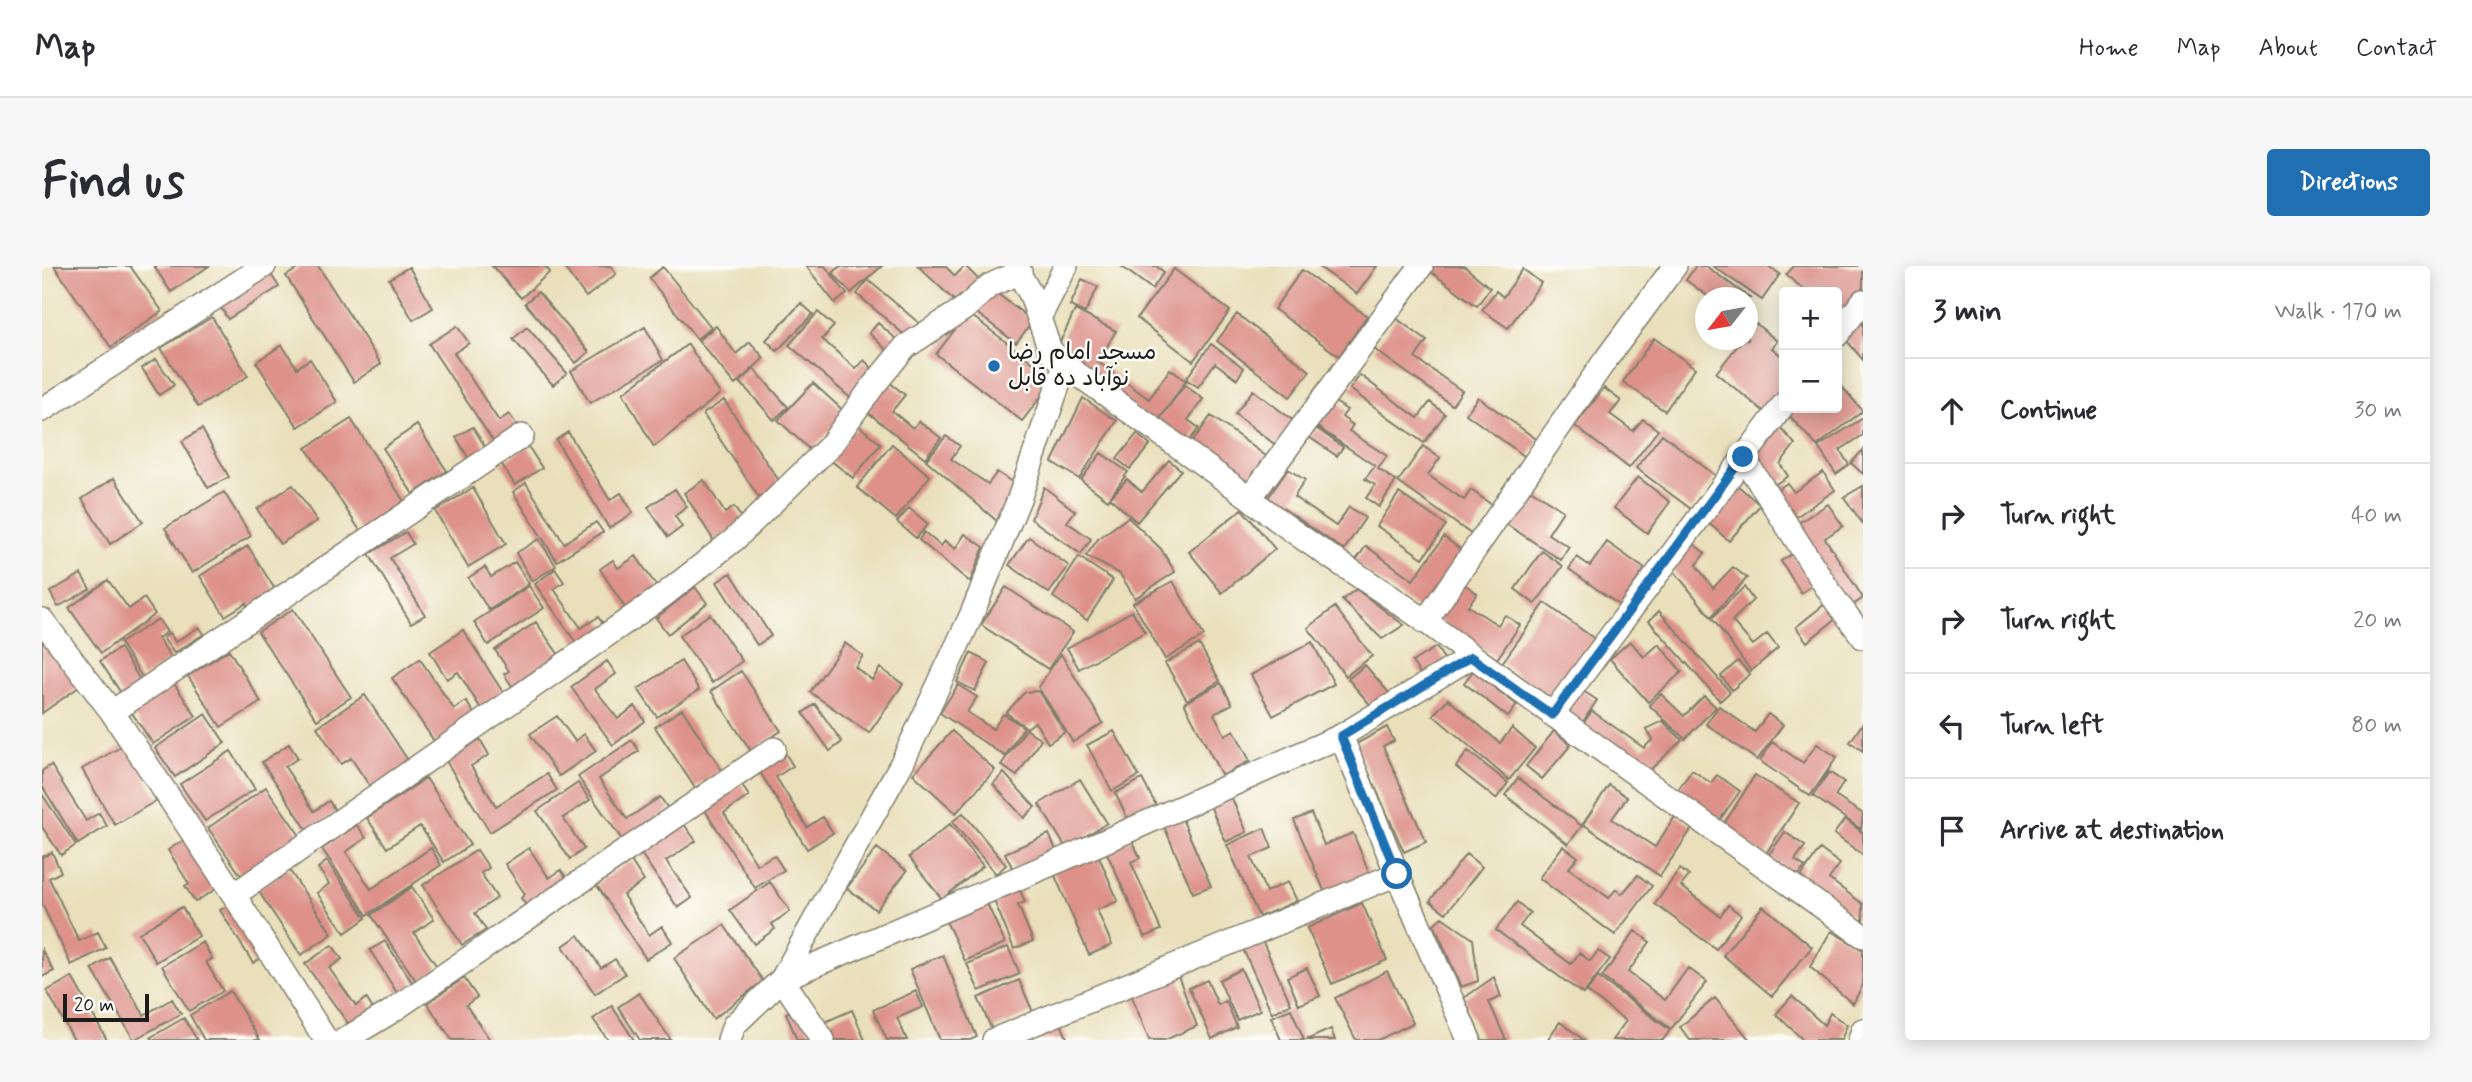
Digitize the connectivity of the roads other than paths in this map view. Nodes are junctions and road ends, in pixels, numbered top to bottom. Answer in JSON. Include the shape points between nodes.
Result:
{"nodes":[{"id":1,"x":264,"y":266,"type":"edge"},
{"id":2,"x":1066,"y":266,"type":"edge"},
{"id":3,"x":1421,"y":266,"type":"edge"},
{"id":4,"x":1675,"y":266,"type":"edge"},
{"id":5,"x":1017,"y":269,"type":"edge"},
{"id":6,"x":1863,"y":301,"type":"edge"},
{"id":7,"x":1039,"y":318,"type":"junction"},
{"id":8,"x":1842,"y":328,"type":"edge"},
{"id":9,"x":1065,"y":365,"type":"junction"},
{"id":10,"x":42,"y":410,"type":"edge"},
{"id":11,"x":1779,"y":410,"type":"edge"},
{"id":12,"x":522,"y":436,"type":"dead end"},
{"id":13,"x":1743,"y":457,"type":"junction"},
{"id":14,"x":1250,"y":498,"type":"junction"},
{"id":15,"x":42,"y":621,"type":"edge"},
{"id":16,"x":1425,"y":621,"type":"junction"},
{"id":17,"x":1863,"y":636,"type":"edge"},
{"id":18,"x":1471,"y":657,"type":"junction"},
{"id":19,"x":113,"y":712,"type":"junction"},
{"id":20,"x":1552,"y":715,"type":"junction"},
{"id":21,"x":1341,"y":736,"type":"junction"},
{"id":22,"x":774,"y":749,"type":"dead end"},
{"id":23,"x":1397,"y":874,"type":"junction"},
{"id":24,"x":234,"y":895,"type":"junction"},
{"id":25,"x":1863,"y":936,"type":"edge"},
{"id":26,"x":782,"y":979,"type":"junction"},
{"id":27,"x":1863,"y":1030,"type":"edge"},
{"id":28,"x":326,"y":1040,"type":"edge"},
{"id":29,"x":344,"y":1040,"type":"edge"},
{"id":30,"x":729,"y":1040,"type":"edge"},
{"id":31,"x":823,"y":1040,"type":"edge"},
{"id":32,"x":994,"y":1040,"type":"edge"},
{"id":33,"x":1469,"y":1040,"type":"edge"},
{"id":34,"x":1860,"y":1040,"type":"edge"}],
"edges":[{"from":1,"to":10,"type":"street"},
{"from":2,"to":7,"type":"street"},
{"from":3,"to":14,"type":"street"},
{"from":4,"to":16,"type":"street"},
{"from":5,"to":7,"type":"street"},
{"from":5,"to":24,"type":"street","via":[[905,348],[830,446],[735,539],[664,595]]},
{"from":6,"to":8,"type":"street"},
{"from":7,"to":9,"type":"street","via":[[1050,350]]},
{"from":9,"to":14,"type":"street"},
{"from":9,"to":26,"type":"street","via":[[1019,499],[971,616],[902,763]]},
{"from":11,"to":13,"type":"street"},
{"from":12,"to":19,"type":"street"},
{"from":13,"to":17,"type":"street"},
{"from":13,"to":20,"type":"street"},
{"from":14,"to":16,"type":"street","via":[[1278,522]]},
{"from":15,"to":19,"type":"street"},
{"from":16,"to":18,"type":"street"},
{"from":18,"to":20,"type":"street"},
{"from":18,"to":21,"type":"street"},
{"from":19,"to":24,"type":"street"},
{"from":20,"to":25,"type":"street"},
{"from":21,"to":23,"type":"street"},
{"from":21,"to":26,"type":"street"},
{"from":22,"to":29,"type":"street"},
{"from":23,"to":32,"type":"street"},
{"from":23,"to":33,"type":"street"},
{"from":24,"to":28,"type":"street"},
{"from":26,"to":30,"type":"street","via":[[734,1025]]},
{"from":26,"to":31,"type":"street"},
{"from":27,"to":34,"type":"street"}]}
